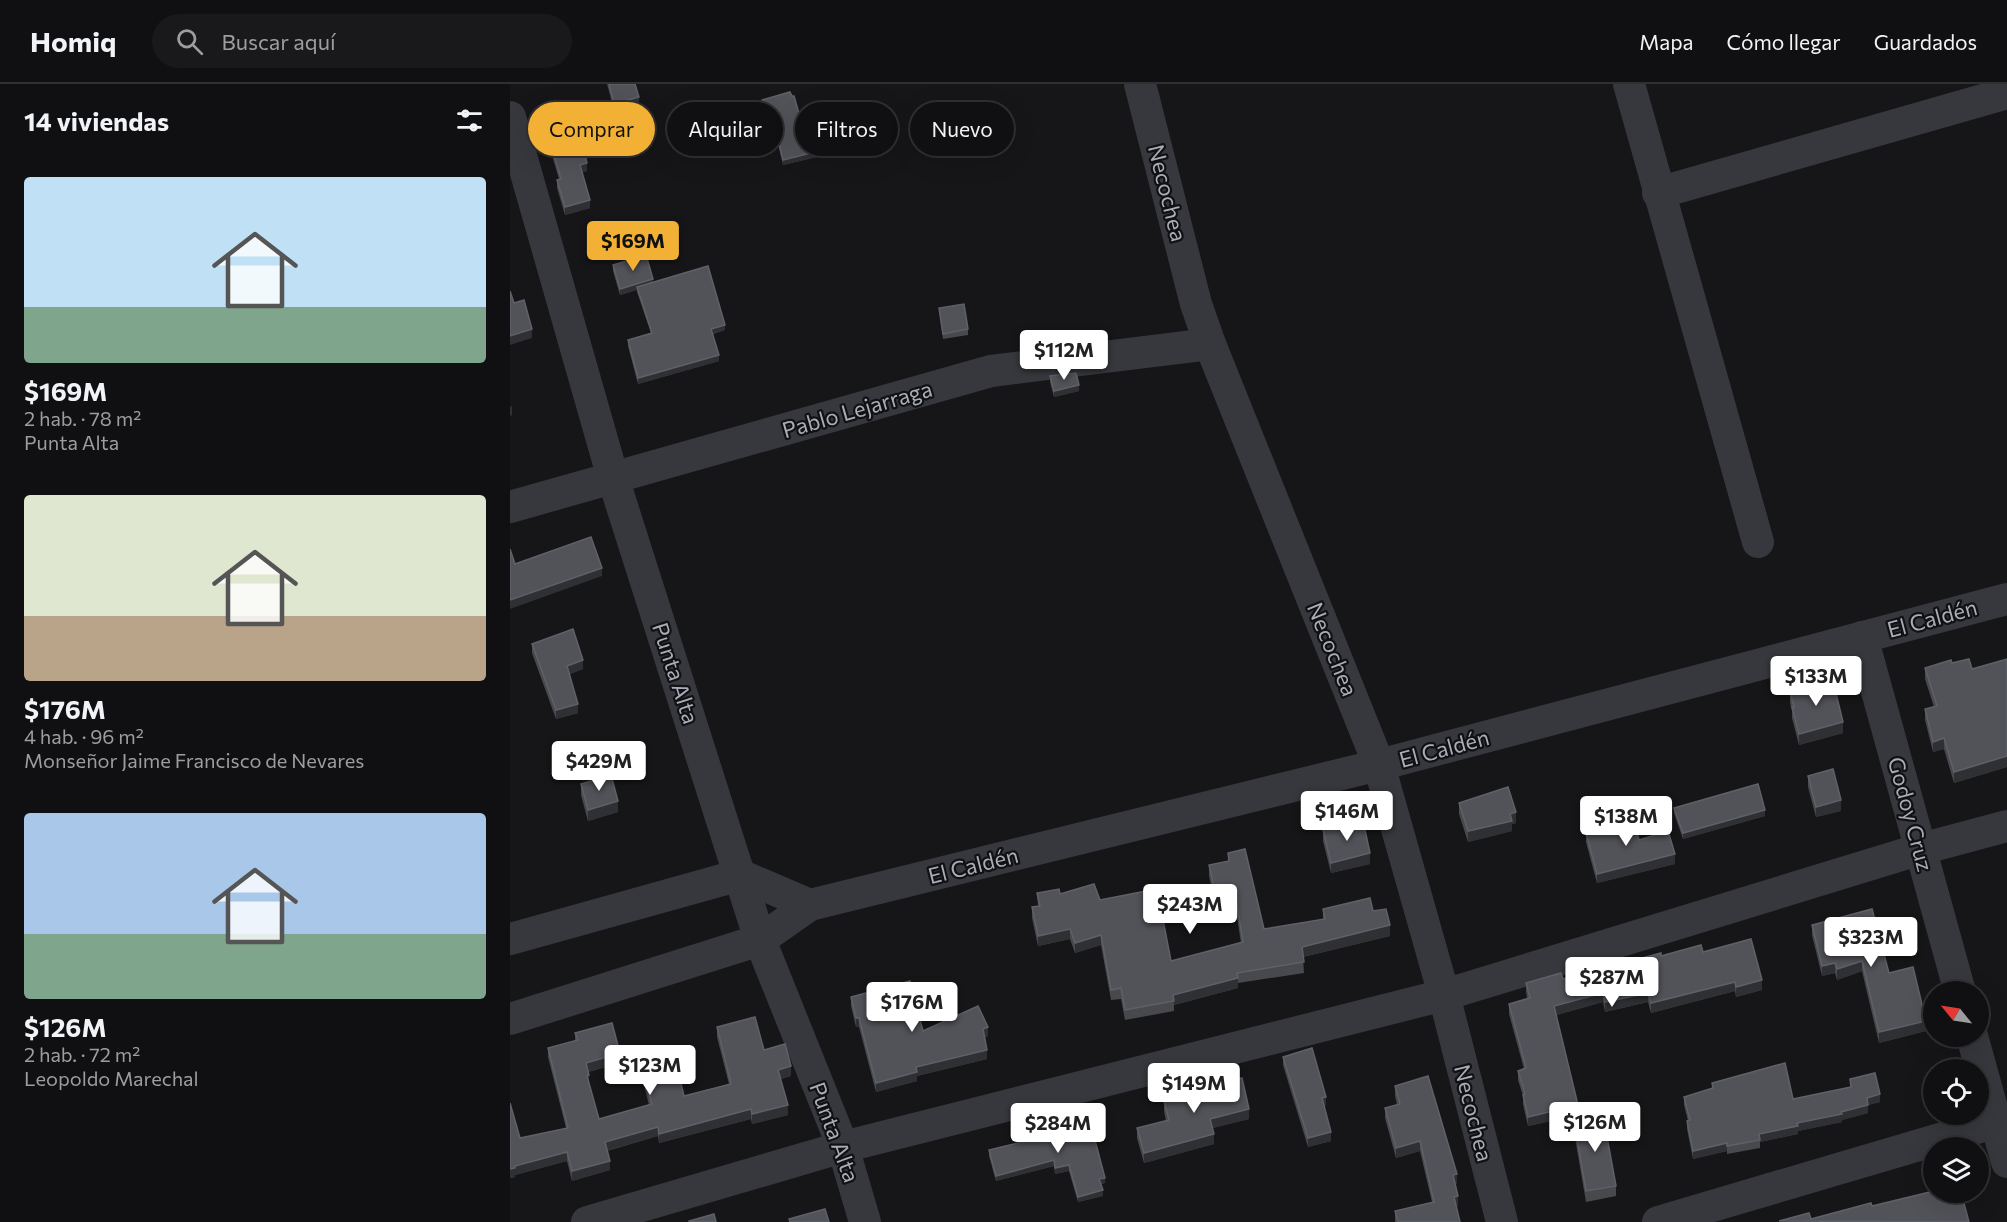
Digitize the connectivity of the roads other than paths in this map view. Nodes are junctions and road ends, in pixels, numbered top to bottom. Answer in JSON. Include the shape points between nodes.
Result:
{"nodes":[{"id":1,"x":1140,"y":84,"type":"edge"},
{"id":2,"x":1629,"y":84,"type":"edge"},
{"id":3,"x":2007,"y":93,"type":"edge"},
{"id":4,"x":510,"y":117,"type":"edge"},
{"id":5,"x":1658,"y":193,"type":"junction"},
{"id":6,"x":1210,"y":344,"type":"junction"},
{"id":7,"x":613,"y":478,"type":"junction"},
{"id":8,"x":510,"y":507,"type":"edge"},
{"id":9,"x":1758,"y":542,"type":"dead end"},
{"id":10,"x":2007,"y":598,"type":"edge"},
{"id":11,"x":1862,"y":637,"type":"junction"},
{"id":12,"x":1379,"y":765,"type":"junction"},
{"id":13,"x":2007,"y":826,"type":"edge"},
{"id":14,"x":1921,"y":849,"type":"junction"},
{"id":15,"x":740,"y":875,"type":"junction"},
{"id":16,"x":810,"y":905,"type":"junction"},
{"id":17,"x":510,"y":939,"type":"edge"},
{"id":18,"x":760,"y":940,"type":"junction"},
{"id":19,"x":1957,"y":981,"type":"edge"},
{"id":20,"x":1444,"y":995,"type":"junction"},
{"id":21,"x":510,"y":1019,"type":"edge"},
{"id":22,"x":1976,"y":1047,"type":"edge"},
{"id":23,"x":2001,"y":1121,"type":"edge"},
{"id":24,"x":843,"y":1147,"type":"junction"},
{"id":25,"x":2007,"y":1162,"type":"edge"},
{"id":26,"x":587,"y":1222,"type":"edge"},
{"id":27,"x":865,"y":1222,"type":"edge"},
{"id":28,"x":1502,"y":1222,"type":"edge"},
{"id":29,"x":1658,"y":1222,"type":"edge"}],
"edges":[{"from":1,"to":6,"type":"street","name":"Necochea","via":[[1196,304]]},
{"from":2,"to":5,"type":"street"},
{"from":3,"to":5,"type":"street"},
{"from":4,"to":7,"type":"street","name":"Punta Alta"},
{"from":5,"to":9,"type":"street"},
{"from":6,"to":7,"type":"street","name":"Pablo Lejarraga","via":[[991,371]]},
{"from":6,"to":12,"type":"street","name":"Necochea"},
{"from":7,"to":8,"type":"street","name":"Pablo Lejarraga"},
{"from":7,"to":15,"type":"street","name":"Punta Alta"},
{"from":10,"to":11,"type":"street","name":"El Caldén"},
{"from":11,"to":12,"type":"street","name":"El Caldén"},
{"from":11,"to":14,"type":"street","name":"Godoy Cruz"},
{"from":12,"to":16,"type":"street","name":"El Caldén"},
{"from":12,"to":20,"type":"street","name":"Necochea"},
{"from":13,"to":14,"type":"street"},
{"from":14,"to":19,"type":"street","name":"Godoy Cruz"},
{"from":14,"to":20,"type":"street"},
{"from":15,"to":16,"type":"street"},
{"from":15,"to":17,"type":"street"},
{"from":15,"to":18,"type":"street","name":"Punta Alta"},
{"from":16,"to":18,"type":"street","name":"El Caldén"},
{"from":18,"to":21,"type":"street","name":"El Caldén"},
{"from":18,"to":24,"type":"street","name":"Punta Alta"},
{"from":20,"to":24,"type":"street"},
{"from":20,"to":28,"type":"street","name":"Necochea"},
{"from":22,"to":23,"type":"street"},
{"from":23,"to":25,"type":"street"},
{"from":23,"to":29,"type":"street"},
{"from":24,"to":26,"type":"street"},
{"from":24,"to":27,"type":"street","name":"Punta Alta"}]}
